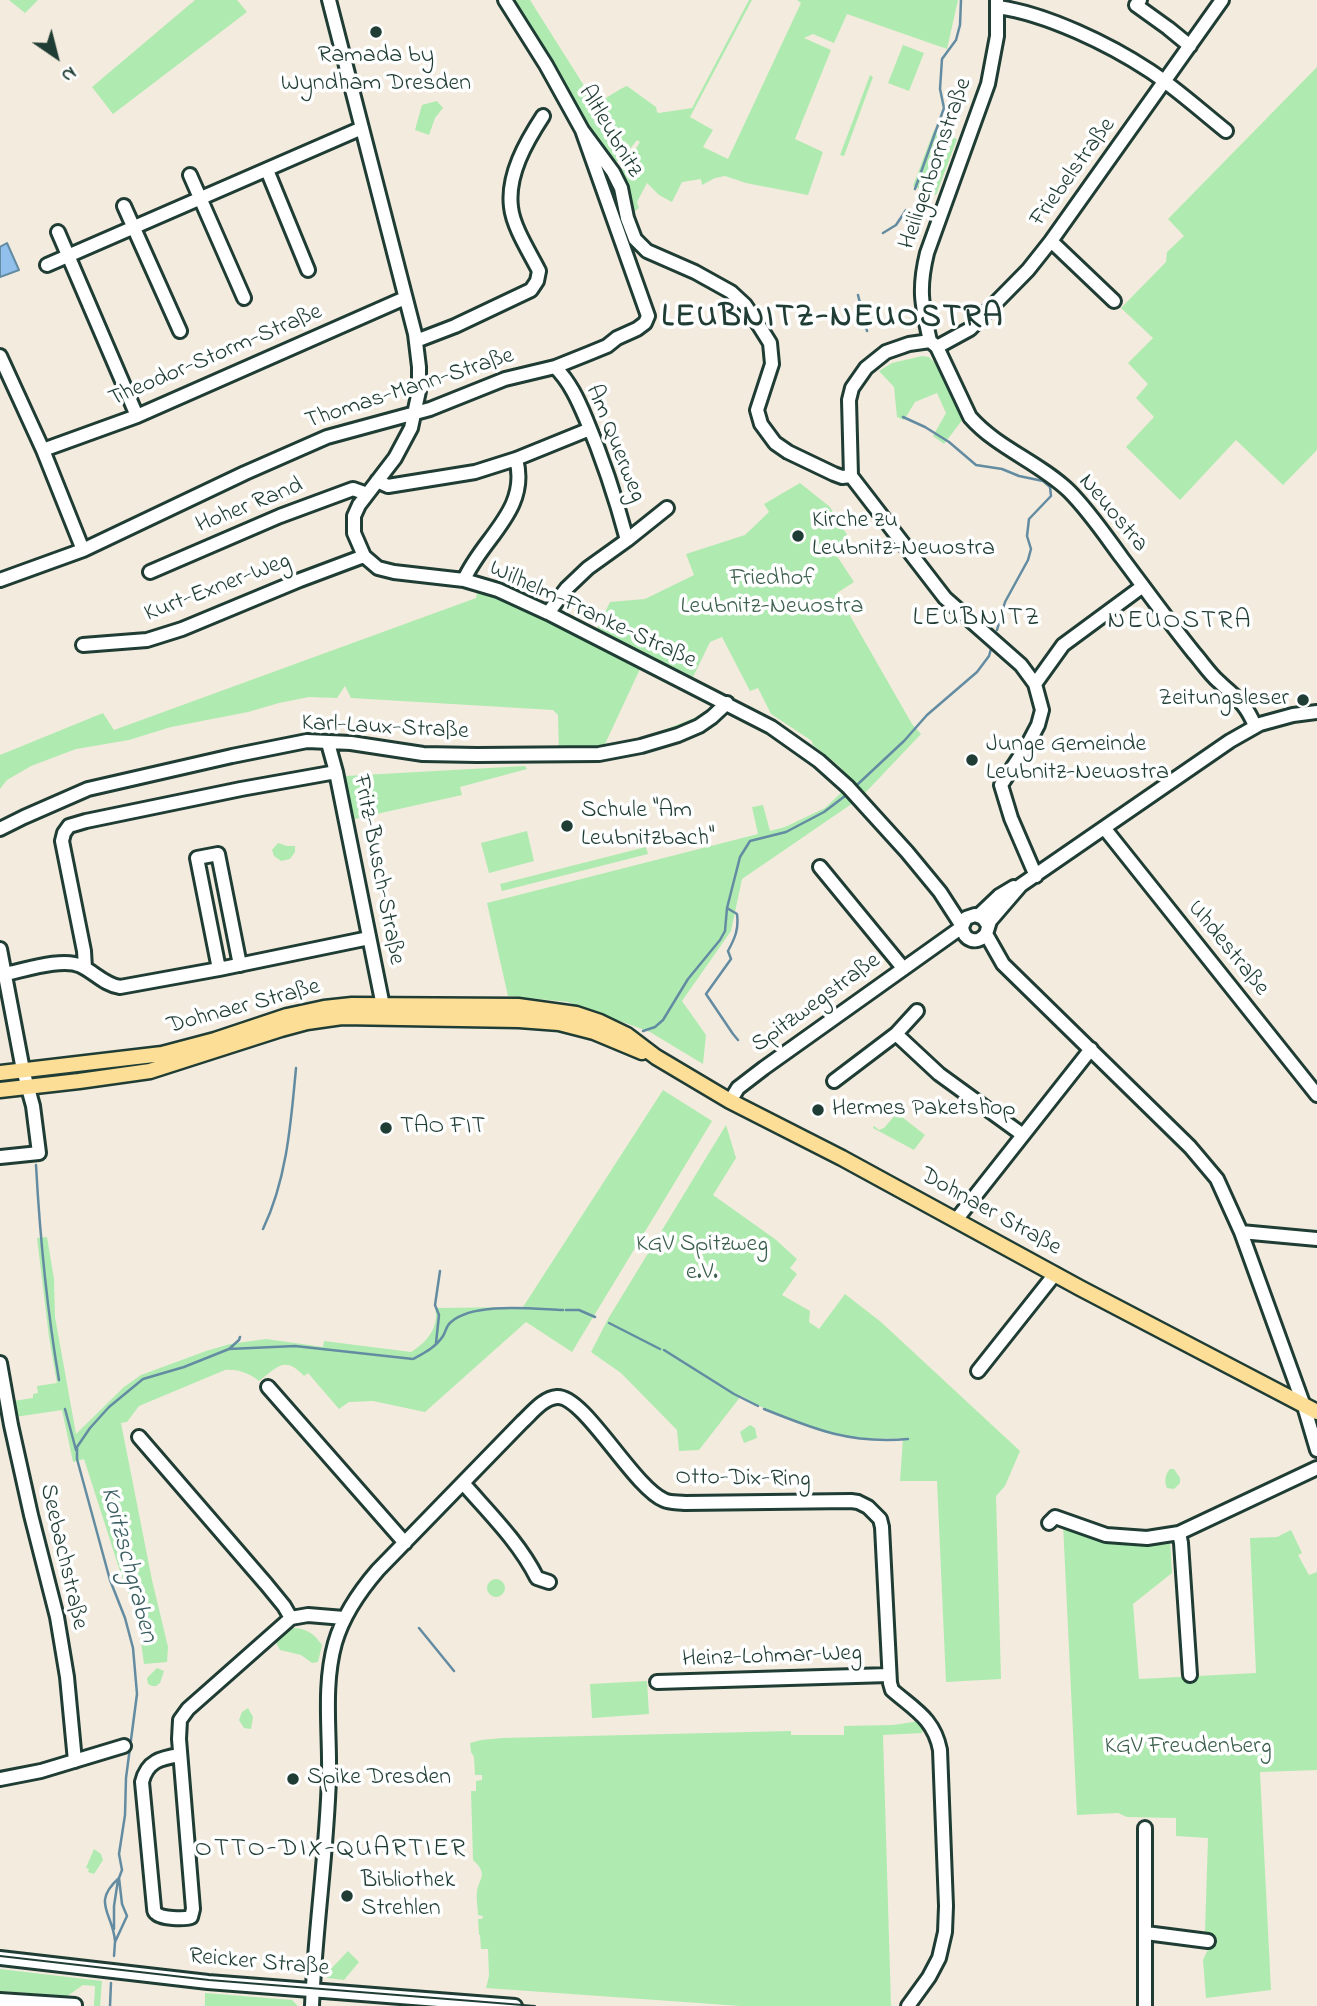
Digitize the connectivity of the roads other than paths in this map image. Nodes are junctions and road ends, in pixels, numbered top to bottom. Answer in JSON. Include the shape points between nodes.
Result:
{"nodes":[{"id":1,"x":329,"y":0,"type":"edge"},
{"id":2,"x":505,"y":0,"type":"edge"},
{"id":3,"x":1140,"y":0,"type":"edge"},
{"id":4,"x":1222,"y":0,"type":"edge"},
{"id":5,"x":998,"y":4,"type":"edge"},
{"id":6,"x":1190,"y":46,"type":"junction"},
{"id":7,"x":1165,"y":82,"type":"junction"},
{"id":8,"x":543,"y":116,"type":"dead end"},
{"id":9,"x":362,"y":128,"type":"junction"},
{"id":10,"x":582,"y":130,"type":"junction"},
{"id":11,"x":1226,"y":131,"type":"dead end"},
{"id":12,"x":267,"y":170,"type":"junction"},
{"id":13,"x":190,"y":175,"type":"dead end"},
{"id":14,"x":200,"y":198,"type":"junction"},
{"id":15,"x":124,"y":206,"type":"dead end"},
{"id":16,"x":133,"y":227,"type":"junction"},
{"id":17,"x":58,"y":232,"type":"dead end"},
{"id":18,"x":1051,"y":241,"type":"junction"},
{"id":19,"x":68,"y":256,"type":"junction"},
{"id":20,"x":47,"y":265,"type":"dead end"},
{"id":21,"x":308,"y":270,"type":"dead end"},
{"id":22,"x":244,"y":298,"type":"dead end"},
{"id":23,"x":405,"y":298,"type":"junction"},
{"id":24,"x":1114,"y":301,"type":"dead end"},
{"id":25,"x":180,"y":331,"type":"dead end"},
{"id":26,"x":416,"y":341,"type":"junction"},
{"id":27,"x":934,"y":344,"type":"junction"},
{"id":28,"x":0,"y":356,"type":"edge"},
{"id":29,"x":555,"y":368,"type":"junction"},
{"id":30,"x":416,"y":411,"type":"junction"},
{"id":31,"x":136,"y":415,"type":"junction"},
{"id":32,"x":590,"y":429,"type":"junction"},
{"id":33,"x":43,"y":450,"type":"junction"},
{"id":34,"x":516,"y":459,"type":"junction"},
{"id":35,"x":851,"y":476,"type":"junction"},
{"id":36,"x":377,"y":481,"type":"junction"},
{"id":37,"x":367,"y":494,"type":"junction"},
{"id":38,"x":667,"y":508,"type":"dead end"},
{"id":39,"x":627,"y":540,"type":"junction"},
{"id":40,"x":83,"y":550,"type":"junction"},
{"id":41,"x":364,"y":556,"type":"junction"},
{"id":42,"x":150,"y":572,"type":"dead end"},
{"id":43,"x":0,"y":580,"type":"edge"},
{"id":44,"x":464,"y":580,"type":"junction"},
{"id":45,"x":1143,"y":586,"type":"junction"},
{"id":46,"x":548,"y":612,"type":"junction"},
{"id":47,"x":83,"y":645,"type":"dead end"},
{"id":48,"x":1035,"y":684,"type":"junction"},
{"id":49,"x":727,"y":703,"type":"junction"},
{"id":50,"x":1317,"y":712,"type":"edge"},
{"id":51,"x":1255,"y":726,"type":"junction"},
{"id":52,"x":328,"y":743,"type":"junction"},
{"id":53,"x":336,"y":772,"type":"junction"},
{"id":54,"x":1,"y":828,"type":"edge"},
{"id":55,"x":1105,"y":829,"type":"junction"},
{"id":56,"x":820,"y":866,"type":"dead end"},
{"id":57,"x":1036,"y":876,"type":"junction"},
{"id":58,"x":974,"y":928,"type":"junction"},
{"id":59,"x":369,"y":938,"type":"junction"},
{"id":60,"x":0,"y":948,"type":"edge"},
{"id":61,"x":240,"y":965,"type":"junction"},
{"id":62,"x":85,"y":968,"type":"junction"},
{"id":63,"x":903,"y":968,"type":"junction"},
{"id":64,"x":219,"y":969,"type":"junction"},
{"id":65,"x":5,"y":974,"type":"junction"},
{"id":66,"x":383,"y":1006,"type":"junction"},
{"id":67,"x":917,"y":1012,"type":"dead end"},
{"id":68,"x":6,"y":1013,"type":"edge"},
{"id":69,"x":897,"y":1034,"type":"junction"},
{"id":70,"x":1091,"y":1049,"type":"junction"},
{"id":71,"x":656,"y":1057,"type":"junction"},
{"id":72,"x":23,"y":1070,"type":"junction"},
{"id":73,"x":0,"y":1073,"type":"edge"},
{"id":74,"x":834,"y":1081,"type":"dead end"},
{"id":75,"x":28,"y":1087,"type":"junction"},
{"id":76,"x":0,"y":1090,"type":"edge"},
{"id":77,"x":1317,"y":1095,"type":"edge"},
{"id":78,"x":730,"y":1101,"type":"junction"},
{"id":79,"x":1023,"y":1135,"type":"junction"},
{"id":80,"x":0,"y":1157,"type":"edge"},
{"id":81,"x":957,"y":1220,"type":"junction"},
{"id":82,"x":1241,"y":1232,"type":"junction"},
{"id":83,"x":1317,"y":1239,"type":"edge"},
{"id":84,"x":1055,"y":1274,"type":"junction"},
{"id":85,"x":0,"y":1363,"type":"edge"},
{"id":86,"x":978,"y":1371,"type":"dead end"},
{"id":87,"x":268,"y":1387,"type":"dead end"},
{"id":88,"x":3,"y":1396,"type":"edge"},
{"id":89,"x":1310,"y":1409,"type":"edge"},
{"id":90,"x":139,"y":1437,"type":"dead end"},
{"id":91,"x":1317,"y":1450,"type":"edge"},
{"id":92,"x":1317,"y":1468,"type":"edge"},
{"id":93,"x":463,"y":1483,"type":"junction"},
{"id":94,"x":1049,"y":1523,"type":"dead end"},
{"id":95,"x":1179,"y":1533,"type":"junction"},
{"id":96,"x":405,"y":1543,"type":"junction"},
{"id":97,"x":549,"y":1582,"type":"dead end"},
{"id":98,"x":291,"y":1618,"type":"junction"},
{"id":99,"x":344,"y":1618,"type":"junction"},
{"id":100,"x":889,"y":1675,"type":"junction"},
{"id":101,"x":1189,"y":1675,"type":"dead end"},
{"id":102,"x":657,"y":1682,"type":"dead end"},
{"id":103,"x":124,"y":1746,"type":"dead end"},
{"id":104,"x":180,"y":1755,"type":"junction"},
{"id":105,"x":75,"y":1761,"type":"junction"},
{"id":106,"x":0,"y":1779,"type":"edge"},
{"id":107,"x":1145,"y":1828,"type":"dead end"},
{"id":108,"x":1146,"y":1933,"type":"junction"},
{"id":109,"x":1208,"y":1941,"type":"dead end"},
{"id":110,"x":0,"y":1958,"type":"edge"},
{"id":111,"x":312,"y":1990,"type":"junction"},
{"id":112,"x":0,"y":2000,"type":"edge"},
{"id":113,"x":75,"y":2005,"type":"edge"},
{"id":114,"x":312,"y":2006,"type":"edge"},
{"id":115,"x":515,"y":2006,"type":"edge"},
{"id":116,"x":908,"y":2006,"type":"edge"},
{"id":117,"x":1144,"y":2006,"type":"edge"}],
"edges":[{"from":1,"to":9,"type":"street"},
{"from":2,"to":10,"type":"street","name":"Altleubnitz"},
{"from":3,"to":6,"type":"street","via":[[1136,5]]},
{"from":4,"to":6,"type":"street","name":"Friebelstraße"},
{"from":5,"to":7,"type":"street","via":[[1065,26]]},
{"from":5,"to":27,"type":"street","name":"Heiligenbornstraße","via":[[988,84],[922,272],[920,289]]},
{"from":6,"to":7,"type":"street","name":"Friebelstraße"},
{"from":7,"to":11,"type":"street"},
{"from":7,"to":18,"type":"street","name":"Friebelstraße"},
{"from":8,"to":26,"type":"street","via":[[528,138],[511,184],[510,208],[539,271],[535,286]]},
{"from":9,"to":12,"type":"street"},
{"from":9,"to":23,"type":"street"},
{"from":10,"to":29,"type":"street","name":"Thomas-Mann-Straße","via":[[648,316],[637,329],[607,346]]},
{"from":10,"to":35,"type":"street","name":"Altleubnitz","via":[[616,178],[627,218],[642,248],[731,292],[770,343],[772,364],[757,410],[775,443],[834,474]]},
{"from":12,"to":14,"type":"street"},
{"from":12,"to":21,"type":"street"},
{"from":13,"to":14,"type":"street"},
{"from":14,"to":16,"type":"street"},
{"from":14,"to":22,"type":"street"},
{"from":15,"to":16,"type":"street"},
{"from":16,"to":19,"type":"street"},
{"from":16,"to":25,"type":"street"},
{"from":17,"to":19,"type":"street"},
{"from":18,"to":24,"type":"street"},
{"from":18,"to":27,"type":"street","name":"Friebelstraße","via":[[970,328]]},
{"from":19,"to":20,"type":"street"},
{"from":19,"to":31,"type":"street"},
{"from":23,"to":26,"type":"street"},
{"from":23,"to":31,"type":"street","name":"Theodor-Storm-Straße"},
{"from":26,"to":30,"type":"street"},
{"from":27,"to":35,"type":"street","name":"Friebelstraße","via":[[909,344],[886,352],[852,388]]},
{"from":27,"to":45,"type":"street","name":"Neuostra","via":[[978,425],[1068,491]]},
{"from":28,"to":33,"type":"street"},
{"from":29,"to":30,"type":"street","name":"Thomas-Mann-Straße","via":[[505,379]]},
{"from":29,"to":32,"type":"street","name":"Am Querweg","via":[[575,394]]},
{"from":30,"to":36,"type":"street","via":[[396,458]]},
{"from":30,"to":40,"type":"street","name":"Thomas-Mann-Straße","via":[[327,437]]},
{"from":31,"to":33,"type":"street","name":"Theodor-Storm-Straße"},
{"from":32,"to":34,"type":"street"},
{"from":32,"to":39,"type":"street","name":"Am Querweg"},
{"from":33,"to":40,"type":"street"},
{"from":34,"to":36,"type":"street","via":[[418,483],[387,486]]},
{"from":34,"to":44,"type":"street","via":[[519,488]]},
{"from":35,"to":48,"type":"street","via":[[945,598],[1021,665]]},
{"from":36,"to":37,"type":"street"},
{"from":37,"to":41,"type":"street","via":[[354,516],[354,533]]},
{"from":37,"to":42,"type":"street","name":"Hoher Rand","via":[[353,489]]},
{"from":38,"to":39,"type":"street"},
{"from":39,"to":46,"type":"street","via":[[588,568]]},
{"from":40,"to":43,"type":"street","name":"Thomas-Mann-Straße"},
{"from":41,"to":44,"type":"street","name":"Wilhelm-Franke-Straße","via":[[378,568],[394,572]]},
{"from":41,"to":47,"type":"street","name":"Kurt-Exner-Weg","via":[[182,629],[147,640]]},
{"from":44,"to":46,"type":"street","name":"Wilhelm-Franke-Straße"},
{"from":45,"to":48,"type":"street","via":[[1063,645]]},
{"from":45,"to":51,"type":"street","name":"Neuostra","via":[[1213,675],[1240,699]]},
{"from":46,"to":49,"type":"street","name":"Wilhelm-Franke-Straße"},
{"from":48,"to":57,"type":"street","via":[[1042,710],[1038,725],[1001,785]]},
{"from":49,"to":52,"type":"street","name":"Karl-Laux-Straße","via":[[706,721],[678,735],[598,754],[442,755]]},
{"from":49,"to":58,"type":"street","name":"Wilhelm-Franke-Straße","via":[[771,727],[834,774]]},
{"from":50,"to":51,"type":"street"},
{"from":51,"to":55,"type":"street"},
{"from":52,"to":53,"type":"street","name":"Fritz-Busch-Straße"},
{"from":52,"to":54,"type":"street","name":"Karl-Laux-Straße","via":[[287,744],[88,789]]},
{"from":53,"to":59,"type":"street","name":"Fritz-Busch-Straße"},
{"from":53,"to":62,"type":"street","name":"Karl-Laux-Straße","via":[[69,826],[62,841]]},
{"from":55,"to":57,"type":"street","name":"Spitzwegstraße"},
{"from":55,"to":77,"type":"street","name":"Uhdestraße"},
{"from":56,"to":63,"type":"street"},
{"from":57,"to":58,"type":"street","name":"Spitzwegstraße","via":[[999,896]]},
{"from":58,"to":63,"type":"street","name":"Spitzwegstraße","via":[[934,946]]},
{"from":58,"to":70,"type":"street","name":"Wilhelm-Franke-Straße","via":[[1003,964]]},
{"from":59,"to":61,"type":"street"},
{"from":59,"to":66,"type":"street","name":"Fritz-Busch-Straße"},
{"from":60,"to":65,"type":"street"},
{"from":61,"to":64,"type":"street"},
{"from":61,"to":64,"type":"street","via":[[218,853],[197,858]]},
{"from":62,"to":64,"type":"street","via":[[116,987]]},
{"from":62,"to":65,"type":"street","via":[[67,961]]},
{"from":63,"to":78,"type":"street","name":"Spitzwegstraße","via":[[764,1068],[738,1088]]},
{"from":65,"to":68,"type":"street"},
{"from":66,"to":71,"type":"main road","name":"Dohnaer Straße","via":[[518,1006],[576,1014],[627,1035]]},
{"from":66,"to":72,"type":"main road","name":"Dohnaer Straße","via":[[324,1007],[162,1054]]},
{"from":67,"to":69,"type":"street"},
{"from":68,"to":72,"type":"street"},
{"from":69,"to":74,"type":"street"},
{"from":69,"to":79,"type":"street","via":[[939,1074]]},
{"from":70,"to":79,"type":"street"},
{"from":70,"to":82,"type":"street","name":"Wilhelm-Franke-Straße","via":[[1207,1166]]},
{"from":71,"to":75,"type":"main road","name":"Dohnaer Straße","via":[[559,1023],[342,1017],[281,1029],[150,1071]]},
{"from":71,"to":78,"type":"main road","name":"Dohnaer Straße"},
{"from":72,"to":73,"type":"main road","name":"Dohnaer Straße"},
{"from":72,"to":75,"type":"street"},
{"from":75,"to":76,"type":"main road","name":"Dohnaer Straße"},
{"from":75,"to":80,"type":"street","via":[[39,1153]]},
{"from":78,"to":81,"type":"main road","name":"Dohnaer Straße"},
{"from":79,"to":81,"type":"street"},
{"from":81,"to":84,"type":"main road","name":"Dohnaer Straße"},
{"from":82,"to":83,"type":"street"},
{"from":82,"to":89,"type":"street","name":"Wilhelm-Franke-Straße"},
{"from":84,"to":86,"type":"street"},
{"from":84,"to":89,"type":"main road","name":"Dohnaer Straße"},
{"from":85,"to":88,"type":"street","name":"Seebachstraße"},
{"from":87,"to":96,"type":"street"},
{"from":88,"to":105,"type":"street","name":"Seebachstraße","via":[[57,1617]]},
{"from":89,"to":91,"type":"street","name":"Wilhelm-Franke-Straße"},
{"from":90,"to":98,"type":"street"},
{"from":92,"to":95,"type":"street"},
{"from":93,"to":96,"type":"street","name":"Otto-Dix-Ring"},
{"from":93,"to":97,"type":"street","via":[[537,1578]]},
{"from":93,"to":100,"type":"street","name":"Otto-Dix-Ring","via":[[522,1422],[555,1397],[583,1413],[662,1499],[685,1503],[858,1502],[875,1513],[882,1527]]},
{"from":94,"to":95,"type":"street","via":[[1055,1517],[1122,1537]]},
{"from":95,"to":101,"type":"street"},
{"from":96,"to":99,"type":"street","name":"Otto-Dix-Ring","via":[[358,1594]]},
{"from":98,"to":99,"type":"street"},
{"from":98,"to":104,"type":"street","via":[[188,1709],[180,1720]]},
{"from":99,"to":111,"type":"street","name":"Otto-Dix-Ring","via":[[328,1690],[328,1778]]},
{"from":100,"to":102,"type":"street","name":"Heinz-Lohmar-Weg"},
{"from":100,"to":116,"type":"street","via":[[892,1690],[936,1731],[940,1750],[945,1932],[939,1958]]},
{"from":103,"to":105,"type":"street"},
{"from":104,"to":104,"type":"street","via":[[193,1909],[191,1917],[185,1918],[155,1913],[142,1782],[148,1766]]},
{"from":105,"to":106,"type":"street"},
{"from":107,"to":108,"type":"street"},
{"from":108,"to":109,"type":"street"},
{"from":108,"to":117,"type":"street"},
{"from":110,"to":111,"type":"street","name":"Reicker Straße"},
{"from":111,"to":114,"type":"street","name":"Otto-Dix-Ring"},
{"from":111,"to":115,"type":"street","name":"Reicker Straße"},
{"from":112,"to":113,"type":"street"}]}
